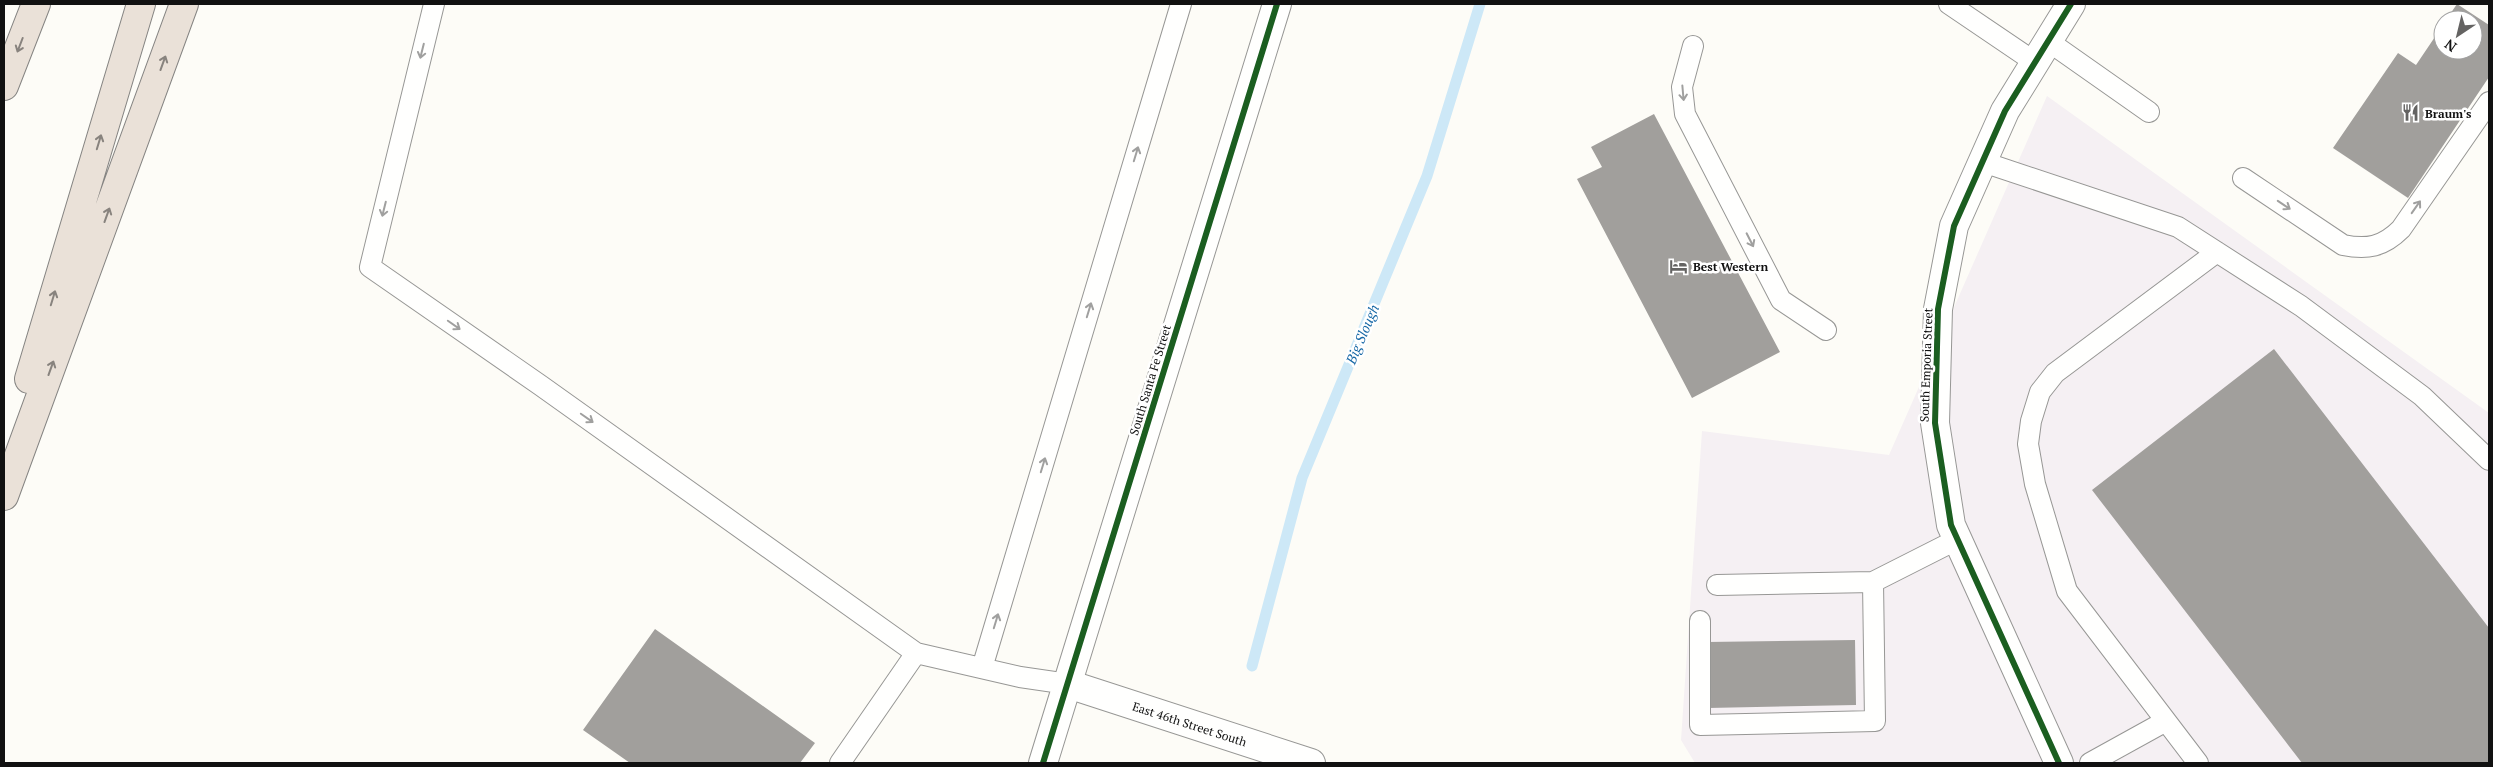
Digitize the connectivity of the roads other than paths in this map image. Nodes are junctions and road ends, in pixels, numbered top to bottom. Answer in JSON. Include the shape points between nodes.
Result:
{"nodes":[{"id":1,"x":36,"y":4,"type":"edge"},
{"id":2,"x":141,"y":4,"type":"edge"},
{"id":3,"x":184,"y":4,"type":"edge"},
{"id":4,"x":434,"y":4,"type":"edge"},
{"id":5,"x":1181,"y":4,"type":"edge"},
{"id":6,"x":1277,"y":4,"type":"edge"},
{"id":7,"x":1949,"y":4,"type":"edge"},
{"id":8,"x":2071,"y":4,"type":"edge"},
{"id":9,"x":1693,"y":46,"type":"dead end"},
{"id":10,"x":2042,"y":52,"type":"junction"},
{"id":11,"x":4,"y":86,"type":"edge"},
{"id":12,"x":2489,"y":102,"type":"edge"},
{"id":13,"x":2148,"y":112,"type":"dead end"},
{"id":14,"x":1983,"y":162,"type":"junction"},
{"id":15,"x":2243,"y":178,"type":"dead end"},
{"id":16,"x":2217,"y":252,"type":"junction"},
{"id":17,"x":1826,"y":330,"type":"dead end"},
{"id":18,"x":2489,"y":460,"type":"edge"},
{"id":19,"x":4,"y":462,"type":"edge"},
{"id":20,"x":4,"y":496,"type":"edge"},
{"id":21,"x":1958,"y":539,"type":"junction"},
{"id":22,"x":1872,"y":582,"type":"junction"},
{"id":23,"x":1717,"y":585,"type":"dead end"},
{"id":24,"x":1700,"y":621,"type":"dead end"},
{"id":25,"x":916,"y":653,"type":"junction"},
{"id":26,"x":982,"y":668,"type":"junction"},
{"id":27,"x":1068,"y":684,"type":"junction"},
{"id":28,"x":2166,"y":721,"type":"junction"},
{"id":29,"x":840,"y":763,"type":"edge"},
{"id":30,"x":1043,"y":763,"type":"edge"},
{"id":31,"x":1310,"y":763,"type":"edge"},
{"id":32,"x":2059,"y":763,"type":"edge"},
{"id":33,"x":2090,"y":763,"type":"edge"},
{"id":34,"x":2198,"y":763,"type":"edge"}],
"edges":[{"from":1,"to":11,"type":"highway","one_way":true},
{"from":19,"to":2,"type":"highway","one_way":true},
{"from":20,"to":3,"type":"highway","one_way":true},
{"from":4,"to":25,"type":"lane","one_way":true,"via":[[370,267]]},
{"from":26,"to":5,"type":"lane","one_way":true},
{"from":6,"to":27,"type":"street","name":"South Santa Fe Street"},
{"from":7,"to":10,"type":"lane"},
{"from":8,"to":10,"type":"street","name":"South Emporia Street"},
{"from":9,"to":17,"type":"lane","one_way":true,"via":[[1682,87],[1686,114],[1781,300]]},
{"from":10,"to":13,"type":"lane"},
{"from":10,"to":14,"type":"street","name":"South Emporia Street","via":[[2006,111]]},
{"from":15,"to":12,"type":"lane","one_way":true,"via":[[2343,245],[2370,248],[2392,238],[2401,229]]},
{"from":14,"to":16,"type":"lane","via":[[2178,227]]},
{"from":14,"to":21,"type":"street","name":"South Emporia Street","via":[[1954,226],[1938,309],[1935,423],[1951,525]]},
{"from":16,"to":18,"type":"lane","via":[[2301,306],[2422,396]]},
{"from":16,"to":28,"type":"lane","via":[[2055,373],[2040,392],[2028,444],[2035,484],[2066,591]]},
{"from":21,"to":22,"type":"lane"},
{"from":21,"to":32,"type":"street","name":"South Emporia Street"},
{"from":22,"to":23,"type":"lane"},
{"from":22,"to":24,"type":"lane","via":[[1875,721],[1700,725]]},
{"from":25,"to":26,"type":"lane"},
{"from":25,"to":29,"type":"lane"},
{"from":26,"to":27,"type":"lane"},
{"from":27,"to":30,"type":"street","name":"South Santa Fe Street"},
{"from":27,"to":31,"type":"street","name":"East 46th Street South"},
{"from":28,"to":33,"type":"lane"},
{"from":28,"to":34,"type":"lane"}]}
